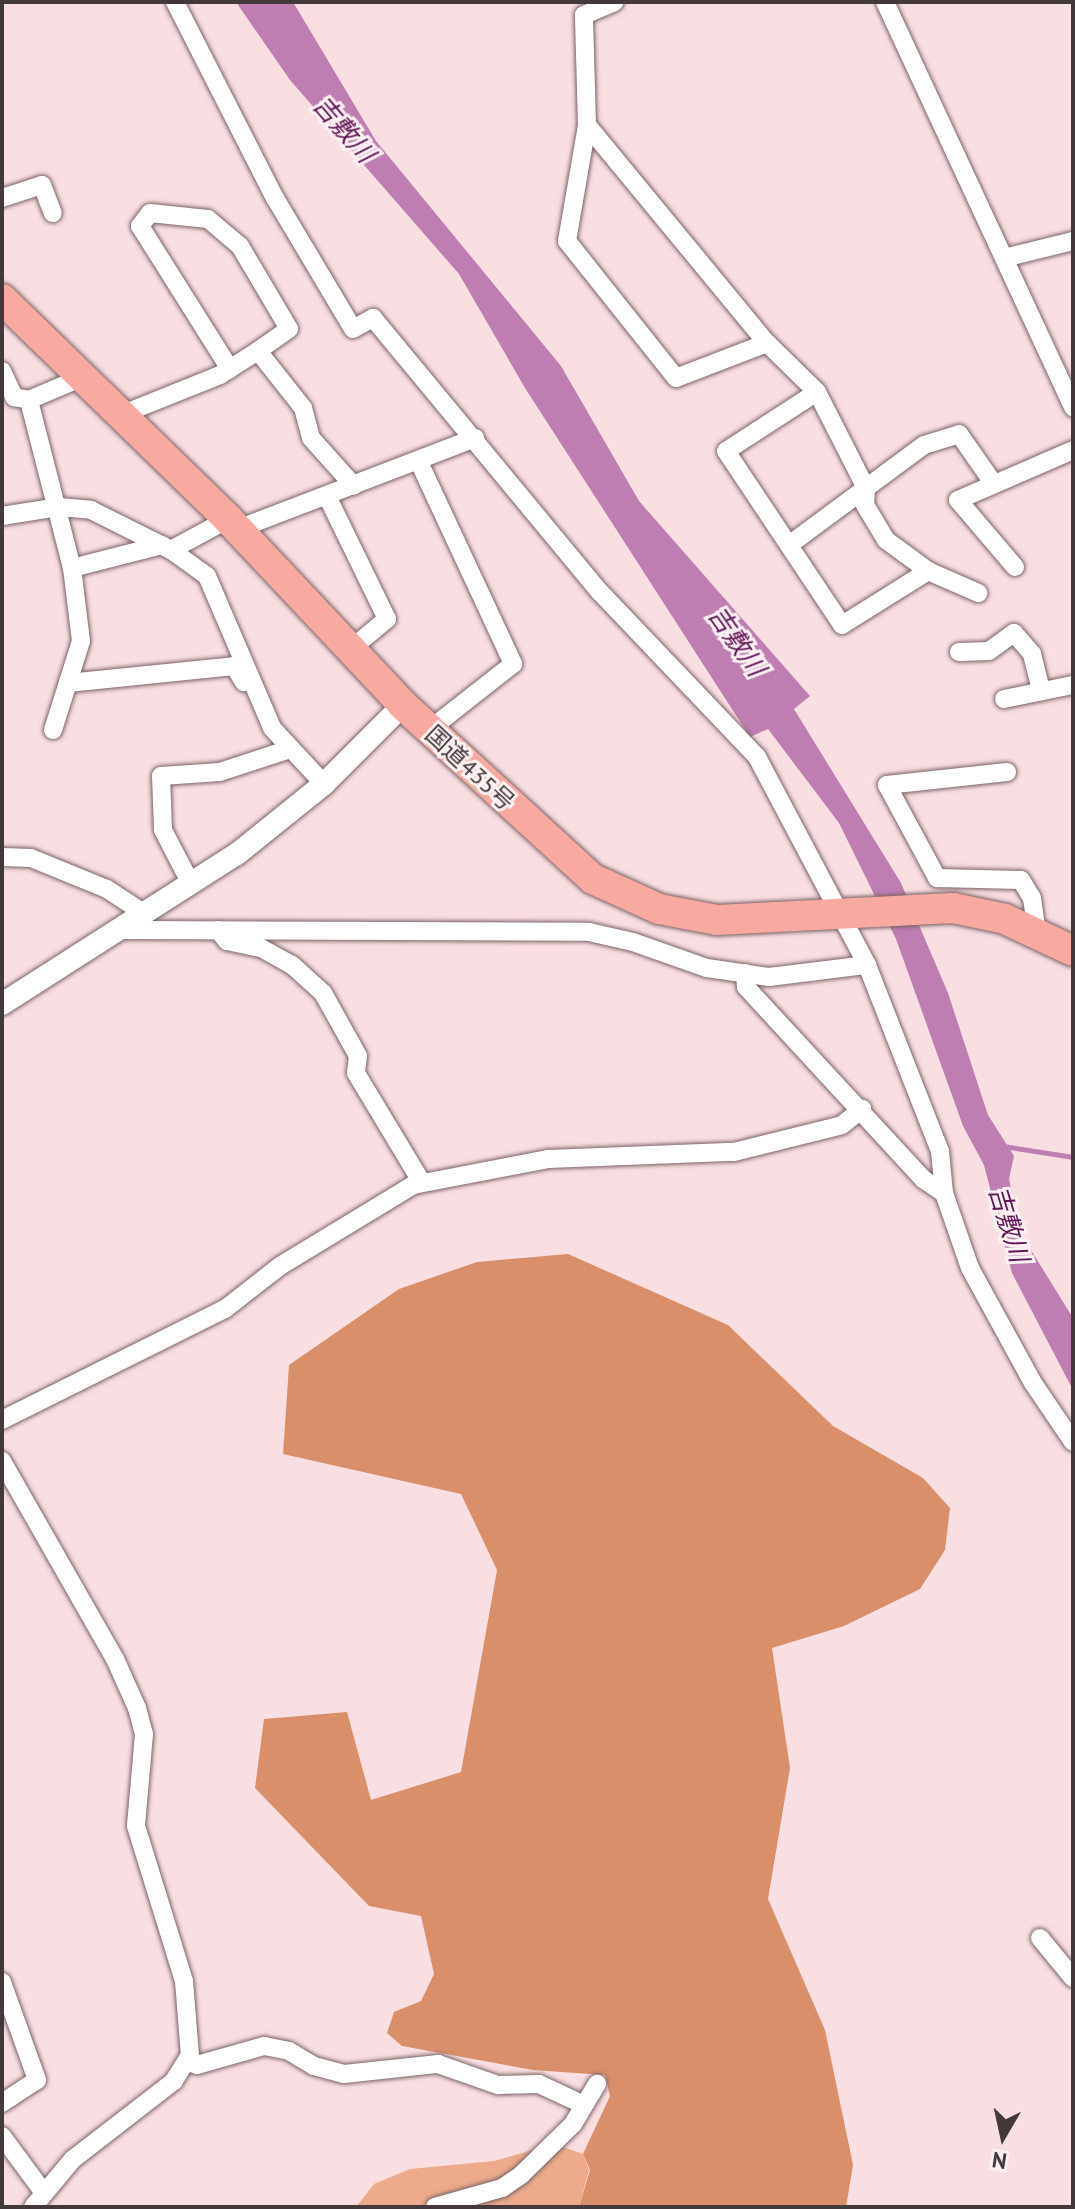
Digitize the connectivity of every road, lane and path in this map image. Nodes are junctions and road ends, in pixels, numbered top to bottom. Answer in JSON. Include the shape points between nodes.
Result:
{"nodes":[{"id":1,"x":175,"y":2,"type":"edge"},
{"id":2,"x":614,"y":2,"type":"edge"},
{"id":3,"x":885,"y":2,"type":"edge"},
{"id":4,"x":587,"y":125,"type":"junction"},
{"id":5,"x":2,"y":198,"type":"edge"},
{"id":6,"x":53,"y":213,"type":"dead end"},
{"id":7,"x":1073,"y":241,"type":"edge"},
{"id":8,"x":1008,"y":257,"type":"junction"},
{"id":9,"x":2,"y":299,"type":"edge"},
{"id":10,"x":767,"y":343,"type":"junction"},
{"id":11,"x":258,"y":351,"type":"junction"},
{"id":12,"x":230,"y":369,"type":"junction"},
{"id":13,"x":2,"y":371,"type":"edge"},
{"id":14,"x":85,"y":376,"type":"junction"},
{"id":15,"x":817,"y":392,"type":"junction"},
{"id":16,"x":29,"y":400,"type":"junction"},
{"id":17,"x":1073,"y":407,"type":"edge"},
{"id":18,"x":123,"y":414,"type":"junction"},
{"id":19,"x":475,"y":438,"type":"junction"},
{"id":20,"x":1073,"y":450,"type":"edge"},
{"id":21,"x":419,"y":462,"type":"junction"},
{"id":22,"x":994,"y":484,"type":"junction"},
{"id":23,"x":354,"y":486,"type":"junction"},
{"id":24,"x":866,"y":488,"type":"junction"},
{"id":25,"x":327,"y":496,"type":"junction"},
{"id":26,"x":59,"y":507,"type":"junction"},
{"id":27,"x":2,"y":516,"type":"edge"},
{"id":28,"x":233,"y":524,"type":"junction"},
{"id":29,"x":789,"y":545,"type":"junction"},
{"id":30,"x":166,"y":547,"type":"junction"},
{"id":31,"x":1015,"y":567,"type":"dead end"},
{"id":32,"x":72,"y":568,"type":"junction"},
{"id":33,"x":928,"y":571,"type":"junction"},
{"id":34,"x":978,"y":593,"type":"dead end"},
{"id":35,"x":351,"y":649,"type":"junction"},
{"id":36,"x":959,"y":652,"type":"dead end"},
{"id":37,"x":235,"y":667,"type":"dead end"},
{"id":38,"x":68,"y":683,"type":"junction"},
{"id":39,"x":1073,"y":685,"type":"edge"},
{"id":40,"x":1041,"y":691,"type":"junction"},
{"id":41,"x":1004,"y":699,"type":"dead end"},
{"id":42,"x":403,"y":705,"type":"junction"},
{"id":43,"x":53,"y":730,"type":"dead end"},
{"id":44,"x":429,"y":730,"type":"junction"},
{"id":45,"x":290,"y":749,"type":"junction"},
{"id":46,"x":1007,"y":772,"type":"dead end"},
{"id":47,"x":324,"y":784,"type":"junction"},
{"id":48,"x":2,"y":857,"type":"edge"},
{"id":49,"x":191,"y":884,"type":"junction"},
{"id":50,"x":846,"y":912,"type":"junction"},
{"id":51,"x":145,"y":914,"type":"junction"},
{"id":52,"x":122,"y":930,"type":"junction"},
{"id":53,"x":218,"y":930,"type":"junction"},
{"id":54,"x":1037,"y":932,"type":"junction"},
{"id":55,"x":1073,"y":951,"type":"edge"},
{"id":56,"x":867,"y":965,"type":"junction"},
{"id":57,"x":745,"y":973,"type":"junction"},
{"id":58,"x":2,"y":1004,"type":"edge"},
{"id":59,"x":862,"y":1109,"type":"junction"},
{"id":60,"x":422,"y":1183,"type":"junction"},
{"id":61,"x":944,"y":1193,"type":"junction"},
{"id":62,"x":2,"y":1420,"type":"edge"},
{"id":63,"x":1073,"y":1442,"type":"edge"},
{"id":64,"x":2,"y":1461,"type":"edge"},
{"id":65,"x":1040,"y":1938,"type":"dead end"},
{"id":66,"x":1073,"y":1978,"type":"edge"},
{"id":67,"x":2,"y":1982,"type":"edge"},
{"id":68,"x":188,"y":2062,"type":"junction"},
{"id":69,"x":597,"y":2084,"type":"dead end"},
{"id":70,"x":2,"y":2103,"type":"edge"},
{"id":71,"x":582,"y":2104,"type":"junction"},
{"id":72,"x":2,"y":2136,"type":"edge"},
{"id":73,"x":38,"y":2200,"type":"edge"},
{"id":74,"x":435,"y":2207,"type":"edge"}],
"edges":[{"from":1,"to":19,"type":"street","via":[[275,198],[353,329],[373,318]]},
{"from":2,"to":4,"type":"street","via":[[584,15]]},
{"from":3,"to":8,"type":"street"},
{"from":4,"to":10,"type":"street"},
{"from":4,"to":10,"type":"street","via":[[567,241],[676,378]]},
{"from":5,"to":6,"type":"street","via":[[42,185]]},
{"from":7,"to":8,"type":"street"},
{"from":8,"to":17,"type":"street"},
{"from":9,"to":14,"type":"highway","name":"国道435号"},
{"from":10,"to":15,"type":"street"},
{"from":11,"to":12,"type":"street"},
{"from":11,"to":12,"type":"street","via":[[289,329],[240,246],[208,219],[150,213],[140,226]]},
{"from":11,"to":23,"type":"street","via":[[303,408],[311,438]]},
{"from":12,"to":18,"type":"street"},
{"from":13,"to":16,"type":"street","via":[[14,397]]},
{"from":14,"to":16,"type":"street"},
{"from":14,"to":18,"type":"highway","name":"国道435号"},
{"from":15,"to":24,"type":"street"},
{"from":15,"to":29,"type":"street","via":[[726,451]]},
{"from":16,"to":26,"type":"street"},
{"from":18,"to":28,"type":"highway","name":"国道435号"},
{"from":19,"to":21,"type":"street"},
{"from":19,"to":50,"type":"street","via":[[600,592],[757,757]]},
{"from":20,"to":22,"type":"street"},
{"from":21,"to":23,"type":"street"},
{"from":21,"to":44,"type":"street","via":[[513,664]]},
{"from":22,"to":24,"type":"street","via":[[959,434],[924,445]]},
{"from":22,"to":31,"type":"street","via":[[958,500]]},
{"from":23,"to":25,"type":"street"},
{"from":24,"to":29,"type":"street"},
{"from":24,"to":33,"type":"street","via":[[865,505],[886,540]]},
{"from":25,"to":28,"type":"street"},
{"from":25,"to":35,"type":"street","via":[[387,619]]},
{"from":26,"to":27,"type":"street"},
{"from":26,"to":30,"type":"street","via":[[91,510]]},
{"from":26,"to":32,"type":"street"},
{"from":28,"to":30,"type":"street"},
{"from":28,"to":35,"type":"highway","name":"国道435号"},
{"from":29,"to":33,"type":"street","via":[[842,625]]},
{"from":30,"to":32,"type":"street"},
{"from":30,"to":45,"type":"street","via":[[207,576],[272,728]]},
{"from":32,"to":38,"type":"street","via":[[81,641]]},
{"from":33,"to":34,"type":"street"},
{"from":35,"to":42,"type":"highway","name":"国道435号"},
{"from":36,"to":40,"type":"street","via":[[989,651],[1014,633],[1032,654]]},
{"from":37,"to":38,"type":"street"},
{"from":38,"to":43,"type":"street"},
{"from":39,"to":40,"type":"street"},
{"from":40,"to":41,"type":"street"},
{"from":42,"to":44,"type":"highway","name":"国道435号"},
{"from":42,"to":47,"type":"street"},
{"from":44,"to":50,"type":"highway","name":"国道435号","via":[[560,854],[621,895],[717,920],[778,921]]},
{"from":45,"to":47,"type":"street"},
{"from":45,"to":49,"type":"street","via":[[220,772],[161,776],[163,830]]},
{"from":46,"to":54,"type":"street","via":[[887,785],[937,878],[1021,880],[1032,898]]},
{"from":47,"to":49,"type":"street"},
{"from":48,"to":51,"type":"street","via":[[31,858],[107,889]]},
{"from":49,"to":51,"type":"street"},
{"from":50,"to":54,"type":"highway","name":"国道435号","via":[[953,908]]},
{"from":50,"to":56,"type":"street"},
{"from":51,"to":52,"type":"street"},
{"from":52,"to":53,"type":"street"},
{"from":52,"to":58,"type":"street"},
{"from":53,"to":57,"type":"street","via":[[589,932],[707,968]]},
{"from":53,"to":60,"type":"street","via":[[227,941],[261,948],[292,965],[323,993],[358,1056],[356,1073]]},
{"from":54,"to":55,"type":"highway","name":"国道435号"},
{"from":56,"to":57,"type":"street","via":[[769,977]]},
{"from":56,"to":61,"type":"street","via":[[940,1151]]},
{"from":57,"to":59,"type":"street","via":[[746,987]]},
{"from":59,"to":60,"type":"street","via":[[842,1125],[734,1152],[548,1159]]},
{"from":59,"to":61,"type":"street","via":[[923,1179]]},
{"from":60,"to":62,"type":"street","via":[[280,1266],[225,1309]]},
{"from":61,"to":63,"type":"street","via":[[976,1280],[1033,1383]]},
{"from":64,"to":68,"type":"street","via":[[115,1659],[137,1708],[144,1734],[136,1826],[184,1981]]},
{"from":65,"to":66,"type":"street","via":[[1048,1959]]},
{"from":67,"to":70,"type":"street","via":[[37,2080]]},
{"from":68,"to":71,"type":"street","via":[[197,2065],[264,2046],[344,2074],[438,2064],[498,2085],[539,2084]]},
{"from":68,"to":73,"type":"street","via":[[174,2081],[73,2159]]},
{"from":69,"to":71,"type":"street"},
{"from":71,"to":74,"type":"street","via":[[561,2137],[502,2188]]},
{"from":72,"to":73,"type":"street"}]}
